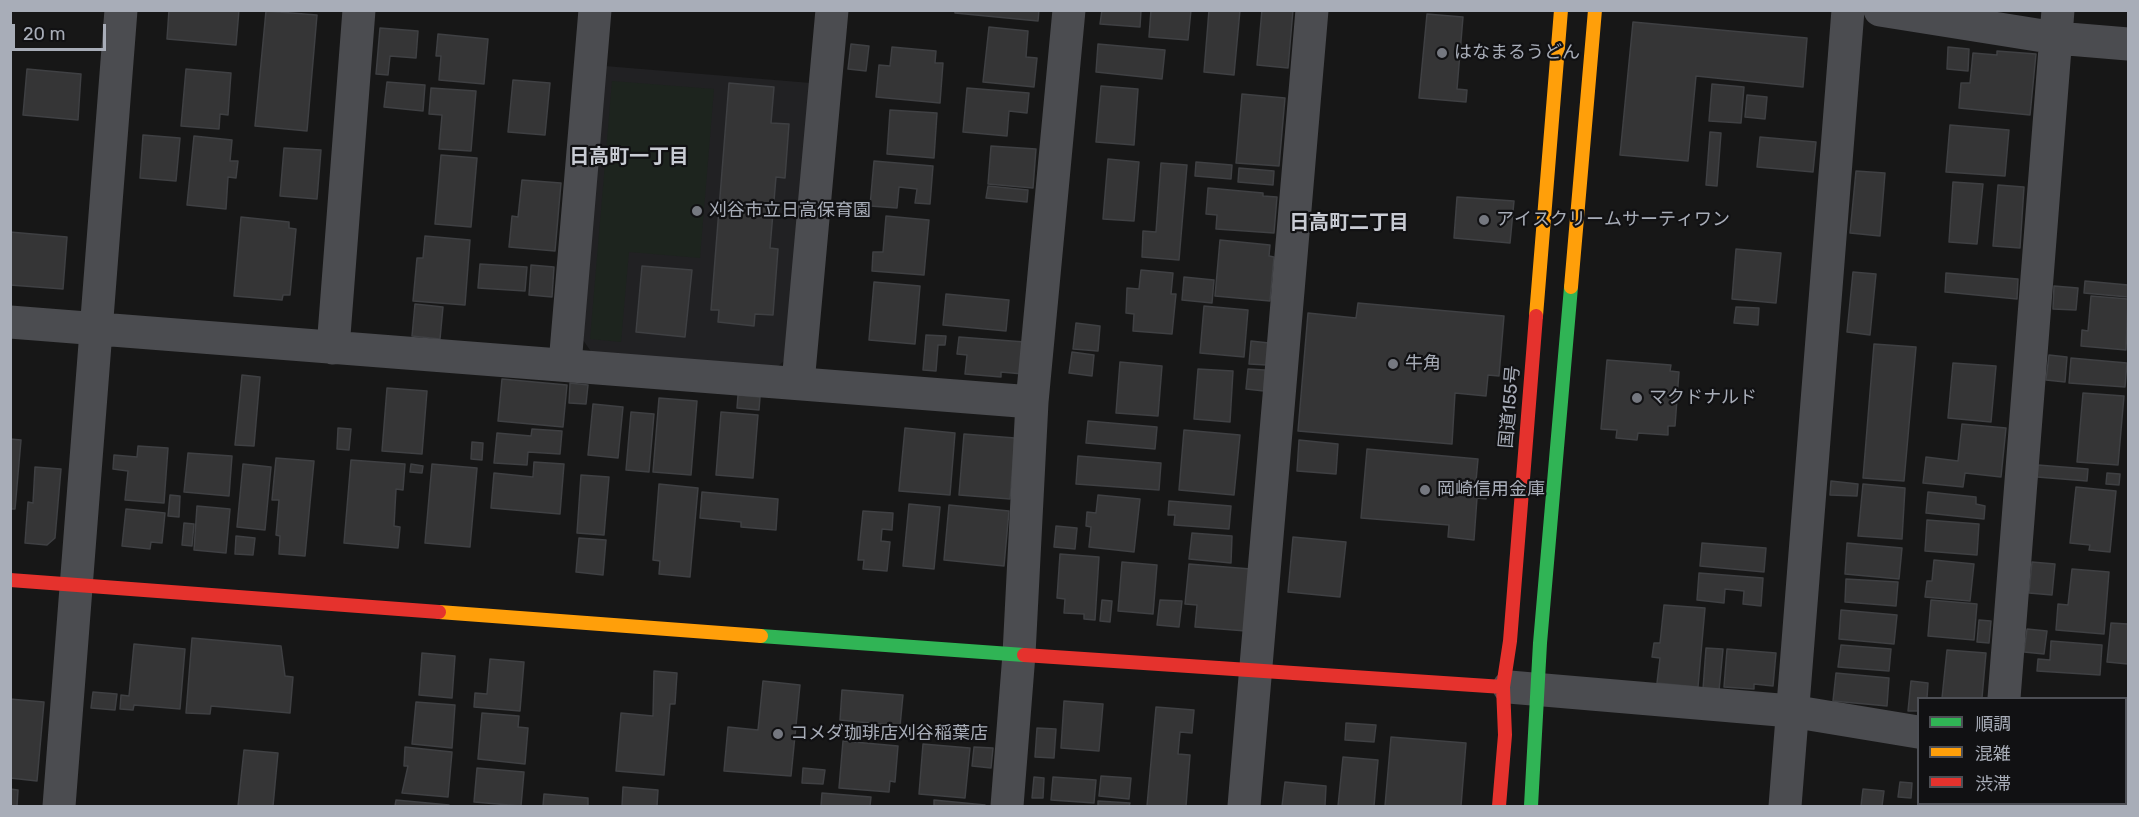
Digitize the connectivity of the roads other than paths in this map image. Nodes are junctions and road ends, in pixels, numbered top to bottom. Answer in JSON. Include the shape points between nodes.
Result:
{"nodes":[{"id":1,"x":121,"y":10,"type":"edge"},
{"id":2,"x":360,"y":10,"type":"edge"},
{"id":3,"x":595,"y":10,"type":"edge"},
{"id":4,"x":832,"y":10,"type":"edge"},
{"id":5,"x":1069,"y":10,"type":"edge"},
{"id":6,"x":1312,"y":10,"type":"edge"},
{"id":7,"x":1561,"y":10,"type":"edge"},
{"id":8,"x":1595,"y":10,"type":"edge"},
{"id":9,"x":1848,"y":10,"type":"edge"},
{"id":10,"x":1880,"y":10,"type":"edge"},
{"id":11,"x":2057,"y":24,"type":"edge"},
{"id":12,"x":2128,"y":44,"type":"edge"},
{"id":13,"x":10,"y":322,"type":"edge"},
{"id":14,"x":98,"y":330,"type":"junction"},
{"id":15,"x":333,"y":348,"type":"junction"},
{"id":16,"x":565,"y":363,"type":"junction"},
{"id":17,"x":798,"y":383,"type":"junction"},
{"id":18,"x":1032,"y":402,"type":"junction"},
{"id":19,"x":10,"y":580,"type":"edge"},
{"id":20,"x":77,"y":585,"type":"junction"},
{"id":21,"x":1018,"y":654,"type":"junction"},
{"id":22,"x":1254,"y":672,"type":"junction"},
{"id":23,"x":1503,"y":687,"type":"junction"},
{"id":24,"x":1537,"y":688,"type":"junction"},
{"id":25,"x":2004,"y":697,"type":"edge"},
{"id":26,"x":1791,"y":711,"type":"junction"},
{"id":27,"x":1917,"y":732,"type":"edge"},
{"id":28,"x":59,"y":807,"type":"edge"},
{"id":29,"x":1007,"y":807,"type":"edge"},
{"id":30,"x":1244,"y":807,"type":"edge"},
{"id":31,"x":1499,"y":807,"type":"edge"},
{"id":32,"x":1531,"y":807,"type":"edge"},
{"id":33,"x":1785,"y":807,"type":"edge"}],
"edges":[{"from":1,"to":14,"type":"street"},
{"from":2,"to":15,"type":"street"},
{"from":3,"to":16,"type":"street"},
{"from":4,"to":17,"type":"street"},
{"from":5,"to":18,"type":"street"},
{"from":6,"to":22,"type":"street"},
{"from":7,"to":23,"type":"main road","name":"国道155号"},
{"from":8,"to":24,"type":"main road"},
{"from":9,"to":26,"type":"street"},
{"from":10,"to":11,"type":"street"},
{"from":11,"to":12,"type":"street"},
{"from":11,"to":25,"type":"street"},
{"from":13,"to":14,"type":"street"},
{"from":14,"to":15,"type":"street"},
{"from":14,"to":20,"type":"street"},
{"from":15,"to":16,"type":"street"},
{"from":16,"to":17,"type":"street"},
{"from":17,"to":18,"type":"street"},
{"from":18,"to":21,"type":"street"},
{"from":19,"to":20,"type":"main road"},
{"from":20,"to":21,"type":"main road"},
{"from":20,"to":28,"type":"street"},
{"from":21,"to":22,"type":"main road"},
{"from":21,"to":29,"type":"street"},
{"from":22,"to":23,"type":"main road"},
{"from":22,"to":30,"type":"street"},
{"from":23,"to":24,"type":"street"},
{"from":23,"to":31,"type":"main road","name":"国道155号","via":[[1505,735]]},
{"from":24,"to":26,"type":"street"},
{"from":24,"to":32,"type":"main road"},
{"from":26,"to":27,"type":"street"},
{"from":26,"to":33,"type":"street"}]}
